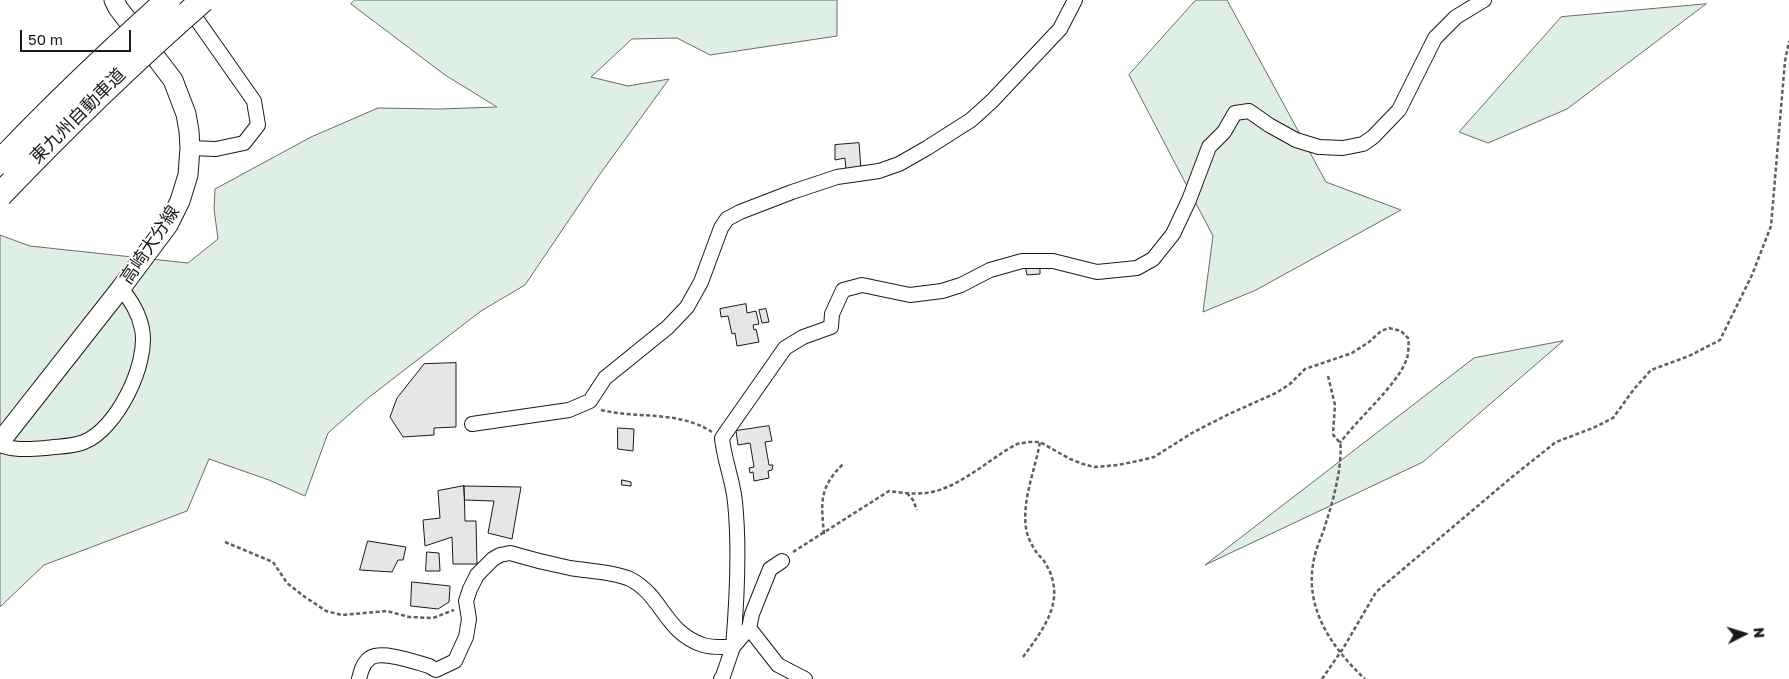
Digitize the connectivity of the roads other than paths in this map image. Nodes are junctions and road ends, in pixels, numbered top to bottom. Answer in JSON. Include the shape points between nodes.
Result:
{"nodes":[{"id":1,"x":114,"y":0,"type":"edge"},
{"id":2,"x":168,"y":0,"type":"edge"},
{"id":3,"x":183,"y":0,"type":"edge"},
{"id":4,"x":203,"y":0,"type":"edge"},
{"id":5,"x":1075,"y":0,"type":"edge"},
{"id":6,"x":1484,"y":0,"type":"edge"},
{"id":7,"x":190,"y":148,"type":"junction"},
{"id":8,"x":0,"y":162,"type":"edge"},
{"id":9,"x":0,"y":195,"type":"edge"},
{"id":10,"x":121,"y":288,"type":"junction"},
{"id":11,"x":472,"y":424,"type":"dead end"},
{"id":12,"x":0,"y":444,"type":"edge"},
{"id":13,"x":782,"y":561,"type":"road end"},
{"id":14,"x":749,"y":628,"type":"junction"},
{"id":15,"x":733,"y":647,"type":"junction"},
{"id":16,"x":359,"y":679,"type":"edge"},
{"id":17,"x":721,"y":679,"type":"edge"},
{"id":18,"x":805,"y":679,"type":"edge"}],
"edges":[{"from":1,"to":7,"type":"main road","name":"高崎大分線","via":[[173,80],[186,114]]},
{"from":2,"to":8,"type":"highway","name":"東九州自動車道","bridge":true,"via":[[51,109]]},
{"from":3,"to":7,"type":"street","via":[[254,101],[258,125],[244,143],[216,149]]},
{"from":4,"to":9,"type":"highway","name":"東九州自動車道","bridge":true,"via":[[112,82]]},
{"from":5,"to":11,"type":"street","via":[[1060,29],[992,101],[971,120],[927,148],[899,164],[879,171],[837,177],[727,219],[701,282],[687,306],[668,327],[605,378],[590,401],[569,410]]},
{"from":6,"to":15,"type":"street","via":[[1456,17],[1435,38],[1399,110],[1363,144],[1343,148],[1319,147],[1296,140],[1249,111],[1235,114],[1209,147],[1173,234],[1153,259],[1138,268],[1097,272],[1053,261],[1022,261],[990,270],[942,291],[910,296],[862,285],[843,290],[830,327],[802,337],[785,348],[722,438],[736,502],[738,550]]},
{"from":7,"to":10,"type":"main road","name":"高崎大分線","via":[[188,176],[174,214]]},
{"from":10,"to":12,"type":"main road","name":"高崎大分線"},
{"from":10,"to":12,"type":"street","via":[[134,306],[144,343],[137,372],[115,417],[94,437],[78,444],[24,450]]},
{"from":13,"to":14,"type":"street","via":[[770,569]]},
{"from":14,"to":15,"type":"street"},
{"from":14,"to":18,"type":"street","via":[[778,665]]},
{"from":15,"to":16,"type":"street","via":[[704,645],[684,637],[670,624],[649,592],[627,578],[500,554],[477,575],[470,589],[466,602],[469,619],[466,637],[455,661],[436,670],[379,654],[370,658]]},
{"from":15,"to":17,"type":"street"}]}
